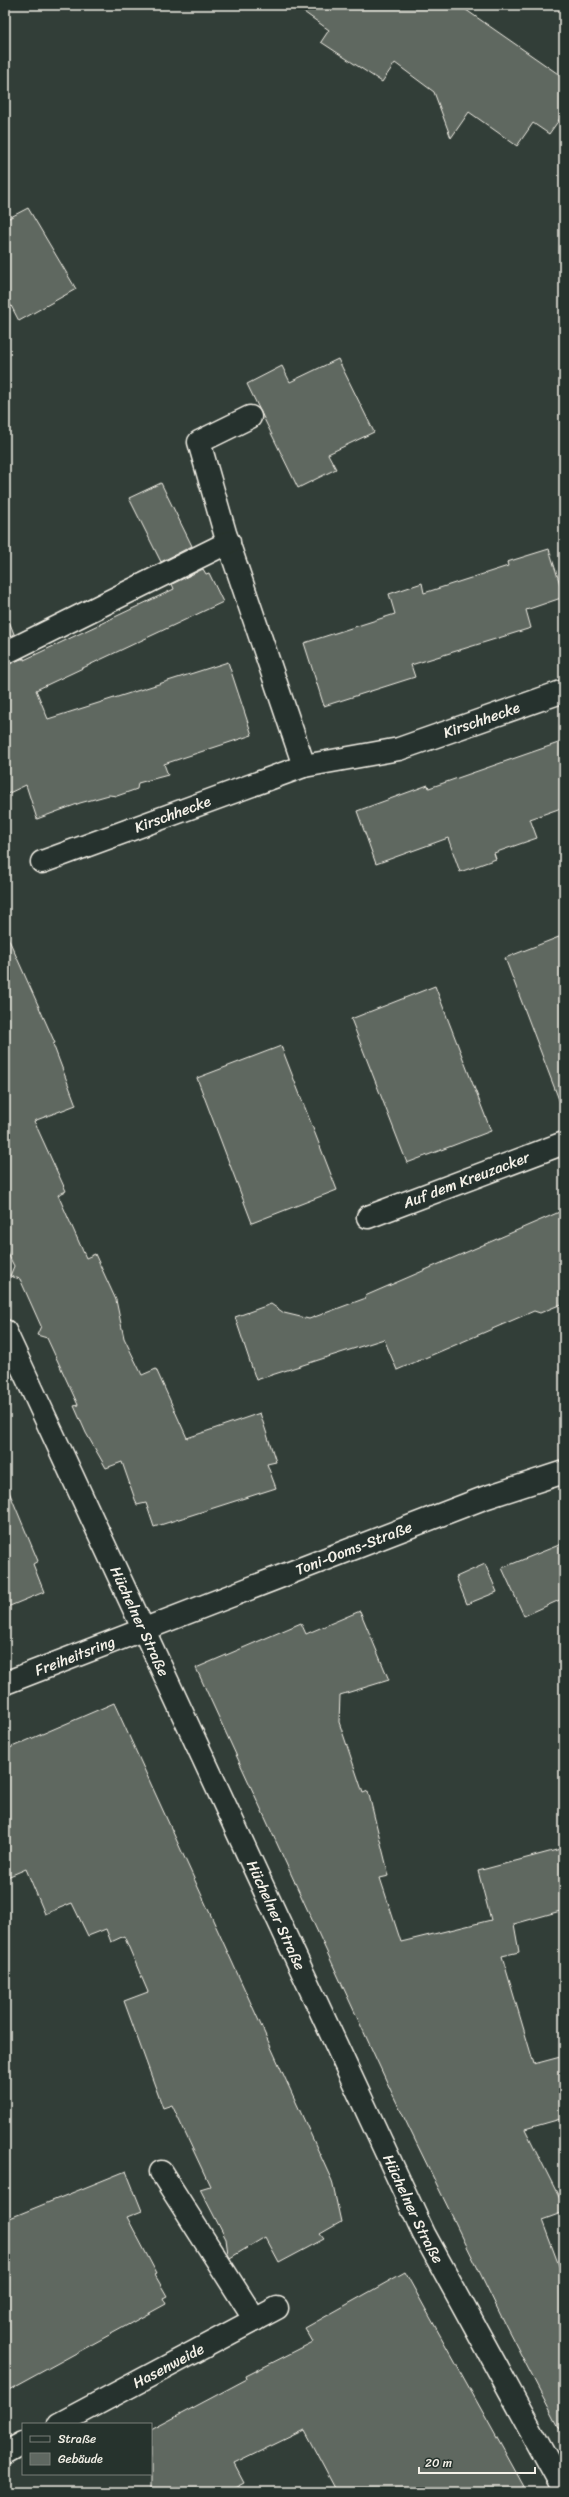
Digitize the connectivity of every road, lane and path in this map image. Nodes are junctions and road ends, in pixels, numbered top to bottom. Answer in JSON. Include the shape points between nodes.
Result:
{"nodes":[{"id":1,"x":250,"y":417,"type":"dead end"},
{"id":2,"x":227,"y":538,"type":"junction"},
{"id":3,"x":5,"y":653,"type":"edge"},
{"id":4,"x":564,"y":691,"type":"edge"},
{"id":5,"x":304,"y":766,"type":"junction"},
{"id":6,"x":42,"y":862,"type":"dead end"},
{"id":7,"x":564,"y":1143,"type":"edge"},
{"id":8,"x":368,"y":1217,"type":"dead end"},
{"id":9,"x":5,"y":1331,"type":"edge"},
{"id":10,"x":564,"y":1472,"type":"edge"},
{"id":11,"x":144,"y":1629,"type":"junction"},
{"id":12,"x":5,"y":1683,"type":"edge"},
{"id":13,"x":161,"y":2172,"type":"dead end"},
{"id":14,"x":278,"y":2308,"type":"dead end"},
{"id":15,"x":255,"y":2320,"type":"junction"},
{"id":16,"x":61,"y":2423,"type":"edge"},
{"id":17,"x":22,"y":2444,"type":"edge"},
{"id":18,"x":5,"y":2453,"type":"edge"},
{"id":19,"x":564,"y":2490,"type":"edge"}],
"edges":[{"from":1,"to":2,"type":"street","via":[[199,442]]},
{"from":2,"to":3,"type":"street"},
{"from":2,"to":5,"type":"street"},
{"from":4,"to":5,"type":"street","name":"Kirschhecke","via":[[399,749]]},
{"from":5,"to":6,"type":"street","name":"Kirschhecke"},
{"from":7,"to":8,"type":"street","name":"Auf dem Kreuzacker"},
{"from":9,"to":11,"type":"street","name":"Hüchelner Straße"},
{"from":10,"to":11,"type":"street","name":"Toni-Ooms-Straße","via":[[484,1498]]},
{"from":11,"to":12,"type":"street","name":"Freiheitsring"},
{"from":11,"to":19,"type":"street","name":"Hüchelner Straße","via":[[424,2234]]},
{"from":13,"to":15,"type":"street"},
{"from":14,"to":15,"type":"street","name":"Hasenweide"},
{"from":15,"to":16,"type":"street","name":"Hasenweide"},
{"from":17,"to":18,"type":"street"}]}
